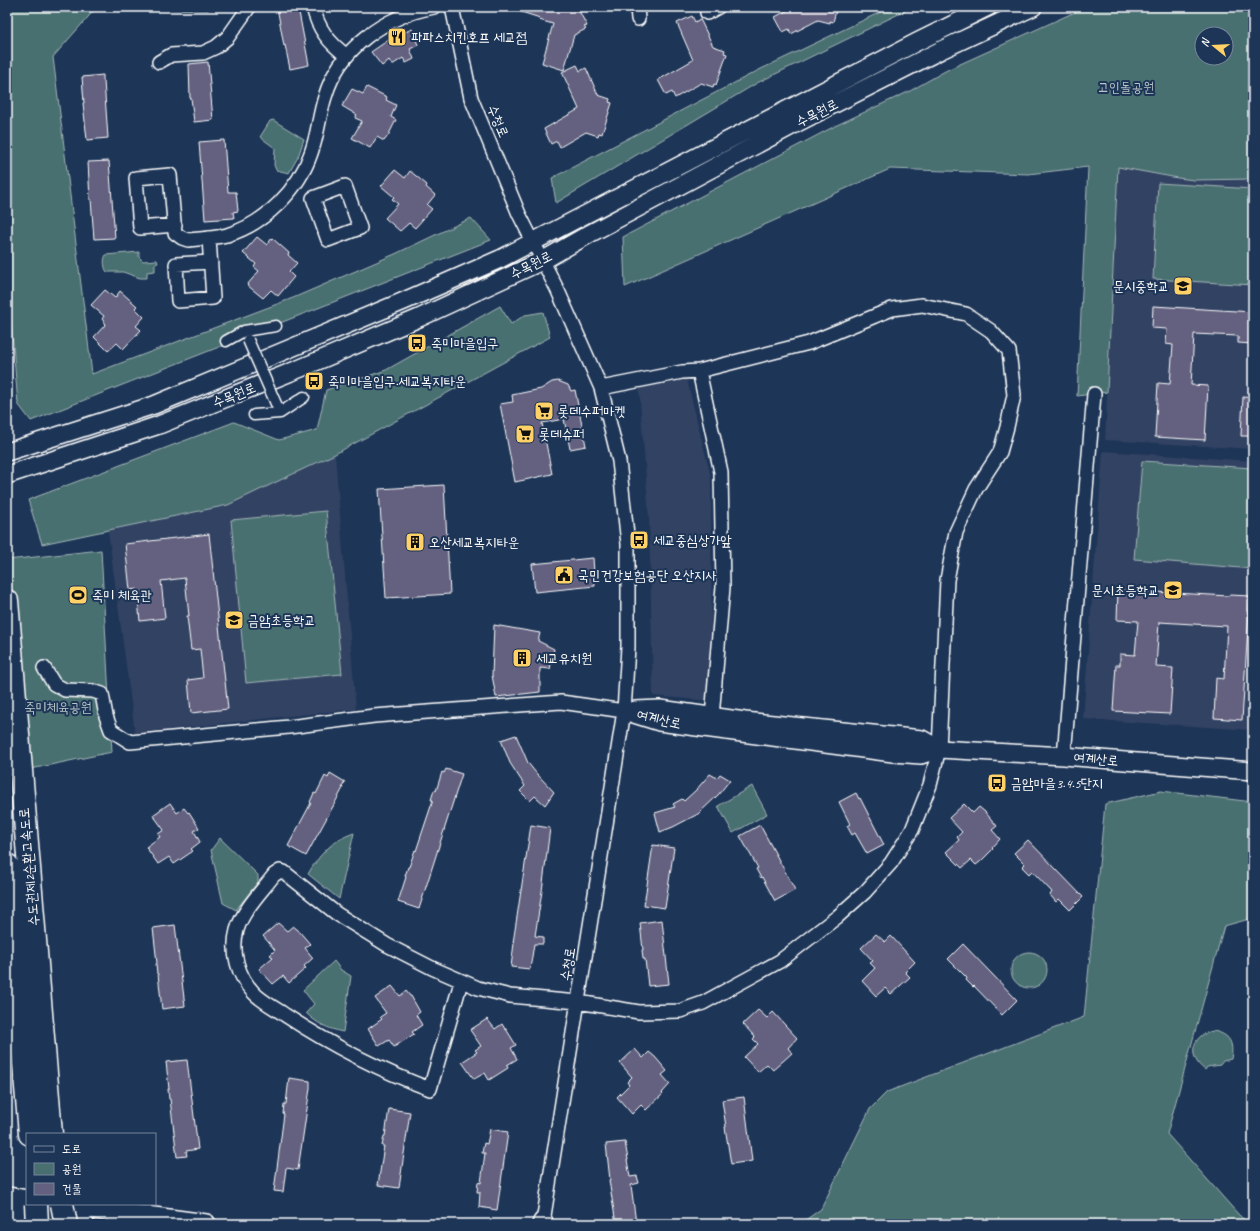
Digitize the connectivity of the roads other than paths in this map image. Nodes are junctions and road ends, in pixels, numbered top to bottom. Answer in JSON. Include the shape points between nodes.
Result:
{"nodes":[{"id":1,"x":249,"y":7,"type":"edge"},
{"id":2,"x":313,"y":7,"type":"edge"},
{"id":3,"x":434,"y":7,"type":"edge"},
{"id":4,"x":452,"y":7,"type":"edge"},
{"id":5,"x":988,"y":7,"type":"edge"},
{"id":6,"x":1033,"y":7,"type":"edge"},
{"id":7,"x":347,"y":56,"type":"junction"},
{"id":8,"x":159,"y":62,"type":"dead end"},
{"id":9,"x":296,"y":183,"type":"junction"},
{"id":10,"x":313,"y":198,"type":"dead end"},
{"id":11,"x":175,"y":225,"type":"junction"},
{"id":12,"x":209,"y":238,"type":"junction"},
{"id":13,"x":533,"y":242,"type":"junction"},
{"id":14,"x":542,"y":261,"type":"junction"},
{"id":15,"x":211,"y":262,"type":"dead end"},
{"id":16,"x":276,"y":326,"type":"dead end"},
{"id":17,"x":246,"y":335,"type":"junction"},
{"id":18,"x":226,"y":341,"type":"dead end"},
{"id":19,"x":699,"y":371,"type":"junction"},
{"id":20,"x":601,"y":388,"type":"junction"},
{"id":21,"x":1094,"y":394,"type":"dead end"},
{"id":22,"x":304,"y":397,"type":"dead end"},
{"id":23,"x":278,"y":410,"type":"junction"},
{"id":24,"x":254,"y":415,"type":"dead end"},
{"id":25,"x":7,"y":452,"type":"edge"},
{"id":26,"x":7,"y":475,"type":"edge"},
{"id":27,"x":7,"y":601,"type":"edge"},
{"id":28,"x":44,"y":668,"type":"dead end"},
{"id":29,"x":624,"y":711,"type":"junction"},
{"id":30,"x":712,"y":717,"type":"junction"},
{"id":31,"x":938,"y":749,"type":"junction"},
{"id":32,"x":1064,"y":756,"type":"junction"},
{"id":33,"x":1253,"y":771,"type":"edge"},
{"id":34,"x":7,"y":865,"type":"edge"},
{"id":35,"x":462,"y":982,"type":"junction"},
{"id":36,"x":578,"y":1002,"type":"junction"},
{"id":37,"x":30,"y":1133,"type":"edge"},
{"id":38,"x":51,"y":1133,"type":"edge"},
{"id":39,"x":7,"y":1197,"type":"edge"},
{"id":40,"x":26,"y":1200,"type":"edge"},
{"id":41,"x":36,"y":1205,"type":"edge"},
{"id":42,"x":57,"y":1205,"type":"edge"},
{"id":43,"x":62,"y":1205,"type":"edge"},
{"id":44,"x":64,"y":1205,"type":"edge"},
{"id":45,"x":7,"y":1214,"type":"edge"},
{"id":46,"x":542,"y":1223,"type":"edge"},
{"id":47,"x":37,"y":1224,"type":"edge"},
{"id":48,"x":59,"y":1224,"type":"edge"},
{"id":49,"x":66,"y":1224,"type":"edge"},
{"id":50,"x":84,"y":1224,"type":"edge"},
{"id":51,"x":206,"y":1224,"type":"edge"}],
"edges":[{"from":1,"to":8,"type":"street","via":[[228,38],[216,47],[203,53],[171,54]]},
{"from":2,"to":7,"type":"street","via":[[323,33]]},
{"from":3,"to":7,"type":"street","via":[[405,15],[376,29]]},
{"from":4,"to":13,"type":"street","name":"수청로","via":[[471,98]]},
{"from":5,"to":13,"type":"street","name":"수목원로","via":[[910,45]]},
{"from":6,"to":14,"type":"street","name":"수목원로","via":[[799,122]]},
{"from":7,"to":9,"type":"street","via":[[333,77],[325,96],[311,154]]},
{"from":9,"to":10,"type":"street"},
{"from":9,"to":12,"type":"street","via":[[288,194],[261,218],[228,234]]},
{"from":11,"to":11,"type":"street","via":[[170,175],[136,178],[140,228]]},
{"from":11,"to":12,"type":"street","via":[[176,233],[182,238]]},
{"from":12,"to":15,"type":"street"},
{"from":13,"to":14,"type":"street","name":"수청로"},
{"from":13,"to":25,"type":"street","name":"수목원로","via":[[396,304],[161,402]]},
{"from":14,"to":20,"type":"street","name":"수청로"},
{"from":14,"to":26,"type":"street","name":"수목원로","via":[[419,318],[287,374],[159,424]]},
{"from":16,"to":17,"type":"street"},
{"from":17,"to":18,"type":"street"},
{"from":17,"to":23,"type":"street","bridge":true},
{"from":19,"to":20,"type":"street"},
{"from":19,"to":30,"type":"street","via":[[721,472],[723,586]]},
{"from":19,"to":31,"type":"street","via":[[809,343],[892,310],[922,305],[966,314],[991,331],[1009,351],[1014,394],[1007,427],[1000,452],[976,489],[956,532],[946,580]]},
{"from":20,"to":29,"type":"street","name":"수청로","via":[[619,460],[628,544],[628,647]]},
{"from":21,"to":32,"type":"street"},
{"from":22,"to":23,"type":"street"},
{"from":23,"to":24,"type":"street"},
{"from":27,"to":38,"type":"highway","name":"수도권제2순환고속도로"},
{"from":28,"to":29,"type":"street","via":[[54,684],[65,690],[102,694],[111,730],[130,742],[374,716],[561,702]]},
{"from":29,"to":30,"type":"street","name":"여계산로","via":[[660,709]]},
{"from":29,"to":31,"type":"street","name":"여계산로","via":[[659,722],[843,747],[921,755]]},
{"from":29,"to":36,"type":"street","name":"수청로"},
{"from":30,"to":31,"type":"street","name":"여계산로","via":[[922,739]]},
{"from":31,"to":32,"type":"street","name":"여계산로"},
{"from":31,"to":36,"type":"street","via":[[930,785],[912,830],[892,863],[837,917],[780,961],[703,1003],[680,1011],[638,1012]]},
{"from":32,"to":33,"type":"street","name":"여계산로"},
{"from":34,"to":37,"type":"highway","name":"수도권제2순환고속도로"},
{"from":35,"to":35,"type":"street","via":[[387,945],[337,914],[280,871],[274,875],[242,916],[237,931],[236,962],[240,974],[253,993],[312,1032],[374,1066],[430,1089]]},
{"from":35,"to":36,"type":"street","via":[[510,996]]},
{"from":36,"to":46,"type":"street","name":"수청로"},
{"from":39,"to":40,"type":"main road"},
{"from":41,"to":47,"type":"highway","bridge":true},
{"from":42,"to":48,"type":"highway"},
{"from":43,"to":49,"type":"highway","bridge":true},
{"from":44,"to":51,"type":"main road"},
{"from":45,"to":50,"type":"main road"}]}
